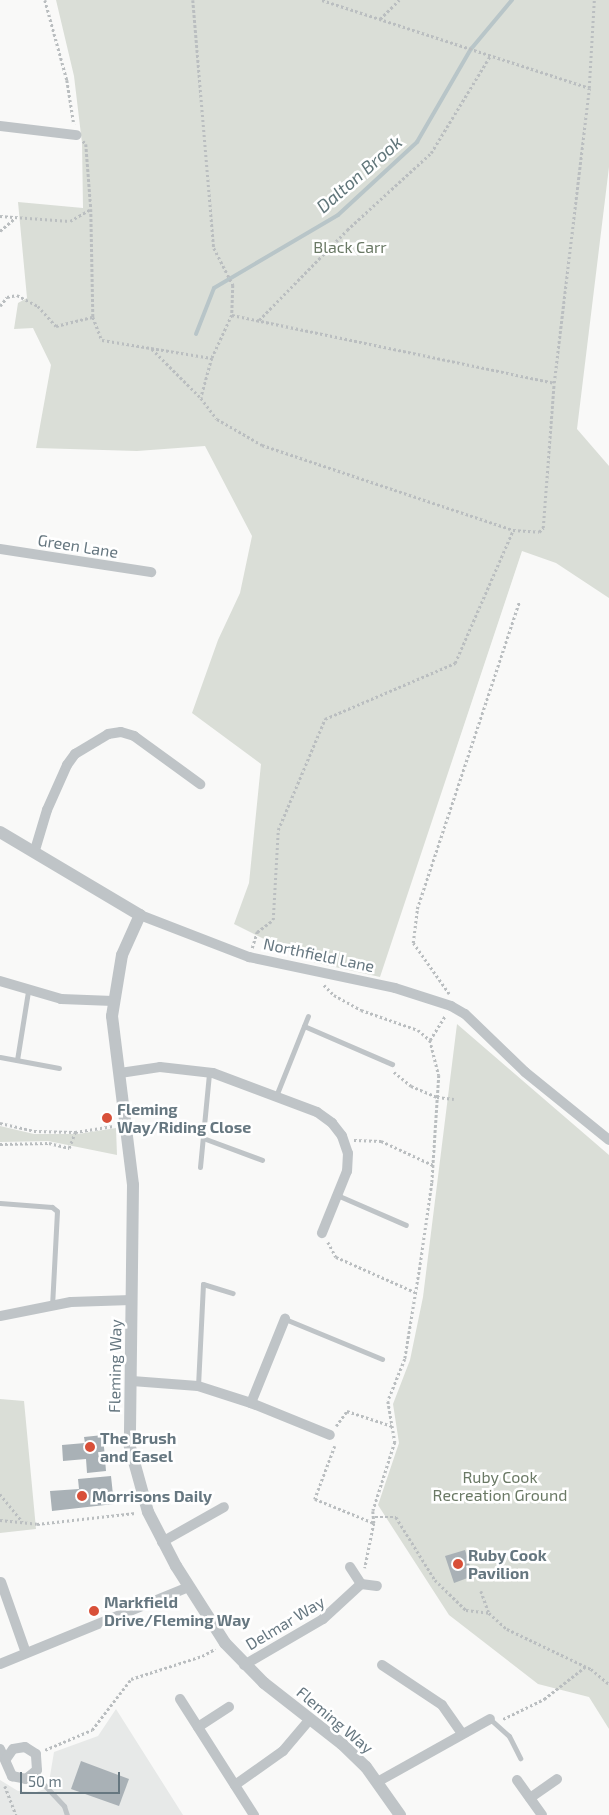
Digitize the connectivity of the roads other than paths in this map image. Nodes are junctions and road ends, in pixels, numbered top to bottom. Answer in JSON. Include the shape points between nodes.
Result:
{"nodes":[{"id":1,"x":0,"y":126,"type":"edge"},
{"id":2,"x":76,"y":135,"type":"road end"},
{"id":3,"x":0,"y":549,"type":"edge"},
{"id":4,"x":151,"y":572,"type":"dead end"},
{"id":5,"x":200,"y":784,"type":"dead end"},
{"id":6,"x":0,"y":832,"type":"edge"},
{"id":7,"x":36,"y":850,"type":"junction"},
{"id":8,"x":140,"y":915,"type":"junction"},
{"id":9,"x":0,"y":981,"type":"edge"},
{"id":10,"x":28,"y":991,"type":"junction"},
{"id":11,"x":113,"y":1001,"type":"junction"},
{"id":12,"x":308,"y":1016,"type":"dead end"},
{"id":13,"x":304,"y":1026,"type":"junction"},
{"id":14,"x":0,"y":1057,"type":"edge"},
{"id":15,"x":17,"y":1060,"type":"junction"},
{"id":16,"x":392,"y":1064,"type":"road end"},
{"id":17,"x":59,"y":1068,"type":"dead end"},
{"id":18,"x":209,"y":1072,"type":"junction"},
{"id":19,"x":120,"y":1073,"type":"junction"},
{"id":20,"x":276,"y":1096,"type":"junction"},
{"id":21,"x":203,"y":1138,"type":"junction"},
{"id":22,"x":609,"y":1140,"type":"edge"},
{"id":23,"x":262,"y":1160,"type":"dead end"},
{"id":24,"x":200,"y":1168,"type":"dead end"},
{"id":25,"x":337,"y":1195,"type":"junction"},
{"id":26,"x":0,"y":1203,"type":"edge"},
{"id":27,"x":406,"y":1224,"type":"dead end"},
{"id":28,"x":322,"y":1233,"type":"road end"},
{"id":29,"x":233,"y":1292,"type":"dead end"},
{"id":30,"x":132,"y":1300,"type":"junction"},
{"id":31,"x":52,"y":1306,"type":"junction"},
{"id":32,"x":0,"y":1316,"type":"edge"},
{"id":33,"x":285,"y":1319,"type":"joint"},
{"id":34,"x":382,"y":1358,"type":"dead end"},
{"id":35,"x":132,"y":1381,"type":"junction"},
{"id":36,"x":198,"y":1386,"type":"junction"},
{"id":37,"x":251,"y":1403,"type":"junction"},
{"id":38,"x":330,"y":1435,"type":"road end"},
{"id":39,"x":224,"y":1506,"type":"dead end"},
{"id":40,"x":162,"y":1542,"type":"junction"},
{"id":41,"x":350,"y":1567,"type":"dead end"},
{"id":42,"x":1,"y":1582,"type":"edge"},
{"id":43,"x":361,"y":1584,"type":"junction"},
{"id":44,"x":377,"y":1586,"type":"dead end"},
{"id":45,"x":189,"y":1587,"type":"junction"},
{"id":46,"x":26,"y":1653,"type":"junction"},
{"id":47,"x":0,"y":1664,"type":"edge"},
{"id":48,"x":244,"y":1665,"type":"junction"},
{"id":49,"x":382,"y":1665,"type":"dead end"},
{"id":50,"x":180,"y":1699,"type":"dead end"},
{"id":51,"x":229,"y":1708,"type":"dead end"},
{"id":52,"x":310,"y":1718,"type":"junction"},
{"id":53,"x":493,"y":1721,"type":"joint"},
{"id":54,"x":198,"y":1727,"type":"junction"},
{"id":55,"x":462,"y":1734,"type":"junction"},
{"id":56,"x":0,"y":1749,"type":"edge"},
{"id":57,"x":520,"y":1758,"type":"dead end"},
{"id":58,"x":6,"y":1759,"type":"junction"},
{"id":59,"x":34,"y":1774,"type":"junction"},
{"id":60,"x":517,"y":1780,"type":"dead end"},
{"id":61,"x":557,"y":1780,"type":"dead end"},
{"id":62,"x":379,"y":1781,"type":"junction"},
{"id":63,"x":235,"y":1785,"type":"junction"},
{"id":64,"x":530,"y":1798,"type":"junction"},
{"id":65,"x":67,"y":1815,"type":"edge"},
{"id":66,"x":254,"y":1815,"type":"edge"},
{"id":67,"x":400,"y":1815,"type":"edge"},
{"id":68,"x":542,"y":1815,"type":"edge"}],
"edges":[{"from":1,"to":2,"type":"street"},
{"from":3,"to":4,"type":"street","name":"Green Lane"},
{"from":5,"to":7,"type":"street","via":[[134,736],[121,732],[108,734],[75,754],[67,765],[47,810]]},
{"from":6,"to":7,"type":"street","name":"Northfield Lane"},
{"from":7,"to":8,"type":"street","name":"Northfield Lane"},
{"from":8,"to":11,"type":"street","name":"Fleming Way","via":[[122,955]]},
{"from":8,"to":22,"type":"street","name":"Northfield Lane","via":[[250,957],[395,988],[450,1006],[465,1014],[525,1072]]},
{"from":9,"to":10,"type":"street"},
{"from":10,"to":11,"type":"street","via":[[61,999]]},
{"from":10,"to":15,"type":"lane"},
{"from":11,"to":19,"type":"street","name":"Fleming Way"},
{"from":12,"to":13,"type":"lane"},
{"from":13,"to":16,"type":"lane"},
{"from":13,"to":20,"type":"lane"},
{"from":14,"to":15,"type":"lane"},
{"from":15,"to":17,"type":"lane"},
{"from":18,"to":19,"type":"street","via":[[160,1067]]},
{"from":18,"to":20,"type":"street"},
{"from":18,"to":21,"type":"lane"},
{"from":19,"to":30,"type":"street","name":"Fleming Way","via":[[133,1206]]},
{"from":20,"to":25,"type":"street","via":[[317,1112],[332,1123],[344,1140],[348,1153],[347,1170]]},
{"from":21,"to":23,"type":"lane"},
{"from":21,"to":24,"type":"lane"},
{"from":25,"to":27,"type":"lane"},
{"from":25,"to":28,"type":"street"},
{"from":26,"to":31,"type":"lane","via":[[52,1207],[57,1211]]},
{"from":29,"to":36,"type":"lane","via":[[203,1284]]},
{"from":30,"to":31,"type":"street"},
{"from":30,"to":35,"type":"street","name":"Fleming Way"},
{"from":31,"to":32,"type":"street"},
{"from":33,"to":34,"type":"lane"},
{"from":33,"to":37,"type":"street"},
{"from":35,"to":36,"type":"street"},
{"from":35,"to":40,"type":"street","name":"Fleming Way","via":[[130,1447],[148,1512]]},
{"from":36,"to":37,"type":"street"},
{"from":37,"to":38,"type":"street"},
{"from":39,"to":40,"type":"street"},
{"from":40,"to":45,"type":"street","name":"Fleming Way"},
{"from":41,"to":43,"type":"street"},
{"from":42,"to":46,"type":"street"},
{"from":43,"to":44,"type":"street"},
{"from":43,"to":48,"type":"street","name":"Delmar Way","via":[[323,1620]]},
{"from":45,"to":46,"type":"street"},
{"from":45,"to":48,"type":"street","name":"Fleming Way","via":[[225,1643]]},
{"from":46,"to":47,"type":"street"},
{"from":48,"to":52,"type":"street","name":"Fleming Way"},
{"from":49,"to":55,"type":"street","via":[[442,1705]]},
{"from":50,"to":54,"type":"street"},
{"from":51,"to":54,"type":"street"},
{"from":52,"to":62,"type":"street","name":"Fleming Way"},
{"from":52,"to":63,"type":"street","via":[[283,1751]]},
{"from":53,"to":55,"type":"street"},
{"from":53,"to":57,"type":"lane","via":[[509,1736]]},
{"from":54,"to":63,"type":"street"},
{"from":55,"to":62,"type":"street"},
{"from":56,"to":58,"type":"street"},
{"from":58,"to":59,"type":"street","via":[[7,1771],[12,1776],[21,1780]]},
{"from":58,"to":59,"type":"street","via":[[19,1747],[36,1754],[38,1764]]},
{"from":59,"to":65,"type":"lane","via":[[64,1806]]},
{"from":60,"to":64,"type":"street"},
{"from":61,"to":64,"type":"street"},
{"from":62,"to":67,"type":"street","name":"Fleming Way"},
{"from":63,"to":66,"type":"street"},
{"from":64,"to":68,"type":"street"}]}
